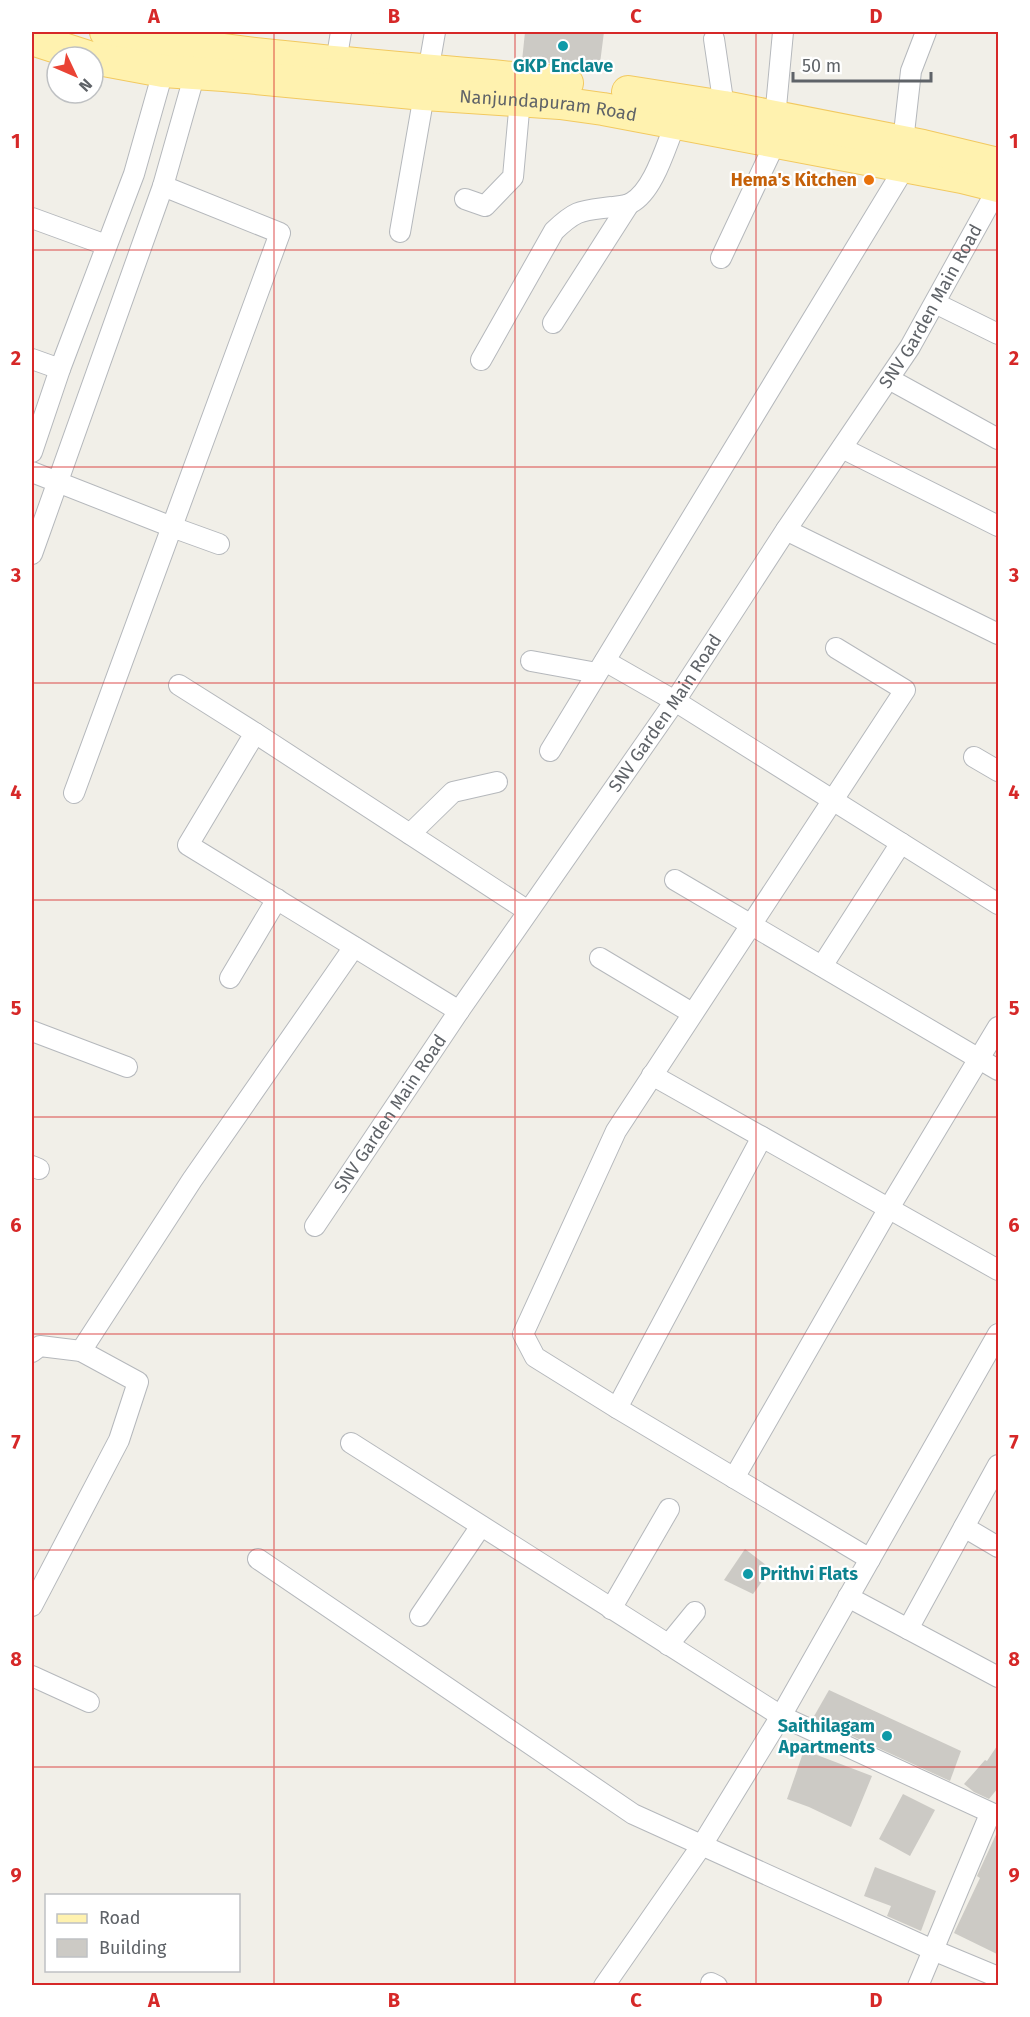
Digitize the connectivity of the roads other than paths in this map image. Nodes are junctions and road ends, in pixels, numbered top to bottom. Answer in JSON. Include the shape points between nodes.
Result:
{"nodes":[{"id":1,"x":106,"y":32,"type":"edge"},
{"id":2,"x":341,"y":32,"type":"edge"},
{"id":3,"x":435,"y":32,"type":"edge"},
{"id":4,"x":783,"y":32,"type":"edge"},
{"id":5,"x":926,"y":32,"type":"edge"},
{"id":6,"x":32,"y":39,"type":"edge"},
{"id":7,"x":714,"y":39,"type":"dead end"},
{"id":8,"x":51,"y":45,"type":"edge"},
{"id":9,"x":186,"y":53,"type":"edge"},
{"id":10,"x":105,"y":57,"type":"edge"},
{"id":11,"x":336,"y":62,"type":"junction"},
{"id":12,"x":425,"y":82,"type":"junction"},
{"id":13,"x":520,"y":100,"type":"junction"},
{"id":14,"x":723,"y":107,"type":"junction"},
{"id":15,"x":676,"y":122,"type":"junction"},
{"id":16,"x":775,"y":130,"type":"junction"},
{"id":17,"x":904,"y":155,"type":"junction"},
{"id":18,"x":999,"y":164,"type":"edge"},
{"id":19,"x":163,"y":186,"type":"junction"},
{"id":20,"x":999,"y":187,"type":"edge"},
{"id":21,"x":465,"y":199,"type":"dead end"},
{"id":22,"x":629,"y":204,"type":"junction"},
{"id":23,"x":32,"y":218,"type":"edge"},
{"id":24,"x":400,"y":232,"type":"dead end"},
{"id":25,"x":106,"y":245,"type":"junction"},
{"id":26,"x":721,"y":258,"type":"dead end"},
{"id":27,"x":935,"y":303,"type":"junction"},
{"id":28,"x":553,"y":323,"type":"dead end"},
{"id":29,"x":999,"y":334,"type":"edge"},
{"id":30,"x":32,"y":359,"type":"edge"},
{"id":31,"x":481,"y":360,"type":"dead end"},
{"id":32,"x":60,"y":369,"type":"junction"},
{"id":33,"x":889,"y":379,"type":"junction"},
{"id":34,"x":999,"y":439,"type":"edge"},
{"id":35,"x":842,"y":448,"type":"junction"},
{"id":36,"x":32,"y":452,"type":"edge"},
{"id":37,"x":32,"y":472,"type":"edge"},
{"id":38,"x":57,"y":482,"type":"junction"},
{"id":39,"x":999,"y":526,"type":"edge"},
{"id":40,"x":172,"y":527,"type":"junction"},
{"id":41,"x":786,"y":530,"type":"junction"},
{"id":42,"x":219,"y":544,"type":"dead end"},
{"id":43,"x":32,"y":554,"type":"edge"},
{"id":44,"x":999,"y":634,"type":"edge"},
{"id":45,"x":836,"y":648,"type":"dead end"},
{"id":46,"x":531,"y":661,"type":"dead end"},
{"id":47,"x":601,"y":667,"type":"junction"},
{"id":48,"x":180,"y":685,"type":"dead end"},
{"id":49,"x":675,"y":701,"type":"junction"},
{"id":50,"x":255,"y":733,"type":"junction"},
{"id":51,"x":550,"y":751,"type":"dead end"},
{"id":52,"x":974,"y":757,"type":"dead end"},
{"id":53,"x":999,"y":771,"type":"edge"},
{"id":54,"x":497,"y":782,"type":"dead end"},
{"id":55,"x":74,"y":794,"type":"dead end"},
{"id":56,"x":832,"y":801,"type":"junction"},
{"id":57,"x":410,"y":834,"type":"junction"},
{"id":58,"x":901,"y":843,"type":"junction"},
{"id":59,"x":675,"y":880,"type":"dead end"},
{"id":60,"x":277,"y":899,"type":"junction"},
{"id":61,"x":999,"y":904,"type":"edge"},
{"id":62,"x":528,"y":911,"type":"junction"},
{"id":63,"x":750,"y":924,"type":"junction"},
{"id":64,"x":354,"y":947,"type":"junction"},
{"id":65,"x":600,"y":958,"type":"dead end"},
{"id":66,"x":822,"y":966,"type":"junction"},
{"id":67,"x":230,"y":978,"type":"dead end"},
{"id":68,"x":459,"y":1011,"type":"junction"},
{"id":69,"x":692,"y":1013,"type":"junction"},
{"id":70,"x":999,"y":1027,"type":"edge"},
{"id":71,"x":32,"y":1031,"type":"edge"},
{"id":72,"x":980,"y":1059,"type":"junction"},
{"id":73,"x":127,"y":1067,"type":"dead end"},
{"id":74,"x":999,"y":1070,"type":"edge"},
{"id":75,"x":652,"y":1075,"type":"junction"},
{"id":76,"x":762,"y":1137,"type":"junction"},
{"id":77,"x":889,"y":1208,"type":"junction"},
{"id":78,"x":315,"y":1226,"type":"dead end"},
{"id":79,"x":999,"y":1270,"type":"edge"},
{"id":80,"x":999,"y":1334,"type":"edge"},
{"id":81,"x":81,"y":1351,"type":"junction"},
{"id":82,"x":32,"y":1352,"type":"edge"},
{"id":83,"x":617,"y":1408,"type":"junction"},
{"id":84,"x":351,"y":1443,"type":"dead end"},
{"id":85,"x":999,"y":1465,"type":"edge"},
{"id":86,"x":734,"y":1478,"type":"junction"},
{"id":87,"x":669,"y":1509,"type":"dead end"},
{"id":88,"x":481,"y":1526,"type":"junction"},
{"id":89,"x":964,"y":1527,"type":"junction"},
{"id":90,"x":999,"y":1547,"type":"edge"},
{"id":91,"x":258,"y":1559,"type":"dead end"},
{"id":92,"x":870,"y":1559,"type":"junction"},
{"id":93,"x":848,"y":1597,"type":"junction"},
{"id":94,"x":32,"y":1606,"type":"edge"},
{"id":95,"x":611,"y":1609,"type":"junction"},
{"id":96,"x":694,"y":1612,"type":"dead end"},
{"id":97,"x":420,"y":1616,"type":"dead end"},
{"id":98,"x":908,"y":1629,"type":"junction"},
{"id":99,"x":668,"y":1645,"type":"junction"},
{"id":100,"x":32,"y":1676,"type":"edge"},
{"id":101,"x":999,"y":1677,"type":"edge"},
{"id":102,"x":89,"y":1702,"type":"dead end"},
{"id":103,"x":780,"y":1716,"type":"junction"},
{"id":104,"x":994,"y":1815,"type":"edge"},
{"id":105,"x":702,"y":1845,"type":"junction"},
{"id":106,"x":933,"y":1950,"type":"junction"},
{"id":107,"x":999,"y":1977,"type":"edge"},
{"id":108,"x":604,"y":1986,"type":"edge"},
{"id":109,"x":918,"y":1986,"type":"edge"}],
"edges":[{"from":1,"to":9,"type":"main road","name":"Nanjundapuram Road"},
{"from":2,"to":11,"type":"street"},
{"from":3,"to":12,"type":"street"},
{"from":4,"to":16,"type":"street"},
{"from":5,"to":17,"type":"street","via":[[911,71]]},
{"from":6,"to":8,"type":"main road"},
{"from":7,"to":14,"type":"street"},
{"from":9,"to":10,"type":"main road","name":"Nanjundapuram Road"},
{"from":9,"to":11,"type":"main road","name":"Nanjundapuram Road"},
{"from":9,"to":12,"type":"main road","name":"Nanjundapuram Road"},
{"from":9,"to":19,"type":"street"},
{"from":9,"to":25,"type":"street"},
{"from":11,"to":12,"type":"main road","name":"Nanjundapuram Road"},
{"from":12,"to":13,"type":"main road","name":"Nanjundapuram Road"},
{"from":12,"to":14,"type":"main road","name":"Nanjundapuram Road","via":[[580,84]]},
{"from":12,"to":24,"type":"street"},
{"from":13,"to":15,"type":"main road","name":"Nanjundapuram Road","via":[[571,104]]},
{"from":13,"to":21,"type":"street","via":[[513,177],[485,206]]},
{"from":14,"to":16,"type":"main road","name":"Nanjundapuram Road"},
{"from":15,"to":16,"type":"main road","name":"Nanjundapuram Road"},
{"from":15,"to":22,"type":"street","via":[[649,185]]},
{"from":16,"to":17,"type":"main road","name":"Nanjundapuram Road"},
{"from":16,"to":26,"type":"street"},
{"from":17,"to":18,"type":"main road","name":"Nanjundapuram Road"},
{"from":17,"to":20,"type":"main road","name":"Nanjundapuram Road"},
{"from":17,"to":47,"type":"street"},
{"from":19,"to":38,"type":"street"},
{"from":19,"to":40,"type":"street","via":[[280,233]]},
{"from":20,"to":27,"type":"street","name":"SNV Garden Main Road"},
{"from":22,"to":28,"type":"street"},
{"from":22,"to":31,"type":"street","via":[[579,211],[554,231]]},
{"from":23,"to":25,"type":"street"},
{"from":25,"to":32,"type":"street"},
{"from":27,"to":29,"type":"street"},
{"from":27,"to":33,"type":"street","name":"SNV Garden Main Road"},
{"from":30,"to":32,"type":"street"},
{"from":32,"to":36,"type":"street"},
{"from":33,"to":34,"type":"street"},
{"from":33,"to":35,"type":"street","name":"SNV Garden Main Road"},
{"from":35,"to":39,"type":"street"},
{"from":35,"to":41,"type":"street","name":"SNV Garden Main Road"},
{"from":37,"to":38,"type":"street"},
{"from":38,"to":40,"type":"street"},
{"from":38,"to":43,"type":"street"},
{"from":40,"to":42,"type":"street"},
{"from":40,"to":55,"type":"street"},
{"from":41,"to":44,"type":"street"},
{"from":41,"to":49,"type":"street","name":"SNV Garden Main Road"},
{"from":45,"to":56,"type":"street","via":[[905,690]]},
{"from":46,"to":47,"type":"street"},
{"from":47,"to":49,"type":"street"},
{"from":47,"to":51,"type":"street"},
{"from":48,"to":50,"type":"street"},
{"from":49,"to":56,"type":"street"},
{"from":49,"to":62,"type":"street","name":"SNV Garden Main Road"},
{"from":50,"to":57,"type":"street"},
{"from":50,"to":60,"type":"street","via":[[188,844]]},
{"from":52,"to":53,"type":"street"},
{"from":54,"to":57,"type":"street","via":[[453,792]]},
{"from":56,"to":58,"type":"street"},
{"from":56,"to":63,"type":"street"},
{"from":57,"to":62,"type":"street"},
{"from":58,"to":61,"type":"street"},
{"from":58,"to":66,"type":"street"},
{"from":59,"to":63,"type":"street"},
{"from":60,"to":64,"type":"street"},
{"from":60,"to":67,"type":"street"},
{"from":62,"to":68,"type":"street","name":"SNV Garden Main Road"},
{"from":63,"to":66,"type":"street"},
{"from":63,"to":69,"type":"street"},
{"from":64,"to":68,"type":"street"},
{"from":64,"to":81,"type":"street","via":[[192,1180]]},
{"from":65,"to":69,"type":"street"},
{"from":66,"to":72,"type":"street"},
{"from":68,"to":78,"type":"street","name":"SNV Garden Main Road"},
{"from":69,"to":75,"type":"street"},
{"from":70,"to":72,"type":"street"},
{"from":71,"to":73,"type":"street"},
{"from":72,"to":74,"type":"street"},
{"from":72,"to":77,"type":"street"},
{"from":75,"to":76,"type":"street"},
{"from":75,"to":83,"type":"street","via":[[616,1131],[523,1334],[535,1357]]},
{"from":76,"to":77,"type":"street"},
{"from":76,"to":83,"type":"street"},
{"from":77,"to":79,"type":"street"},
{"from":77,"to":86,"type":"street"},
{"from":80,"to":92,"type":"street"},
{"from":81,"to":82,"type":"street","via":[[40,1346]]},
{"from":81,"to":94,"type":"street","via":[[138,1382],[119,1440]]},
{"from":83,"to":86,"type":"street"},
{"from":84,"to":88,"type":"street"},
{"from":85,"to":89,"type":"street"},
{"from":86,"to":92,"type":"street"},
{"from":87,"to":95,"type":"street"},
{"from":88,"to":95,"type":"street"},
{"from":88,"to":97,"type":"street"},
{"from":89,"to":90,"type":"street"},
{"from":89,"to":98,"type":"street"},
{"from":91,"to":105,"type":"street","via":[[633,1814]]},
{"from":92,"to":93,"type":"street"},
{"from":93,"to":98,"type":"street"},
{"from":93,"to":103,"type":"street"},
{"from":95,"to":99,"type":"street"},
{"from":96,"to":99,"type":"street"},
{"from":98,"to":101,"type":"street"},
{"from":99,"to":103,"type":"street"},
{"from":100,"to":102,"type":"street"},
{"from":103,"to":104,"type":"street"},
{"from":103,"to":105,"type":"street"},
{"from":104,"to":106,"type":"street"},
{"from":105,"to":106,"type":"street"},
{"from":105,"to":108,"type":"street"},
{"from":106,"to":107,"type":"street"},
{"from":106,"to":109,"type":"street"}]}
